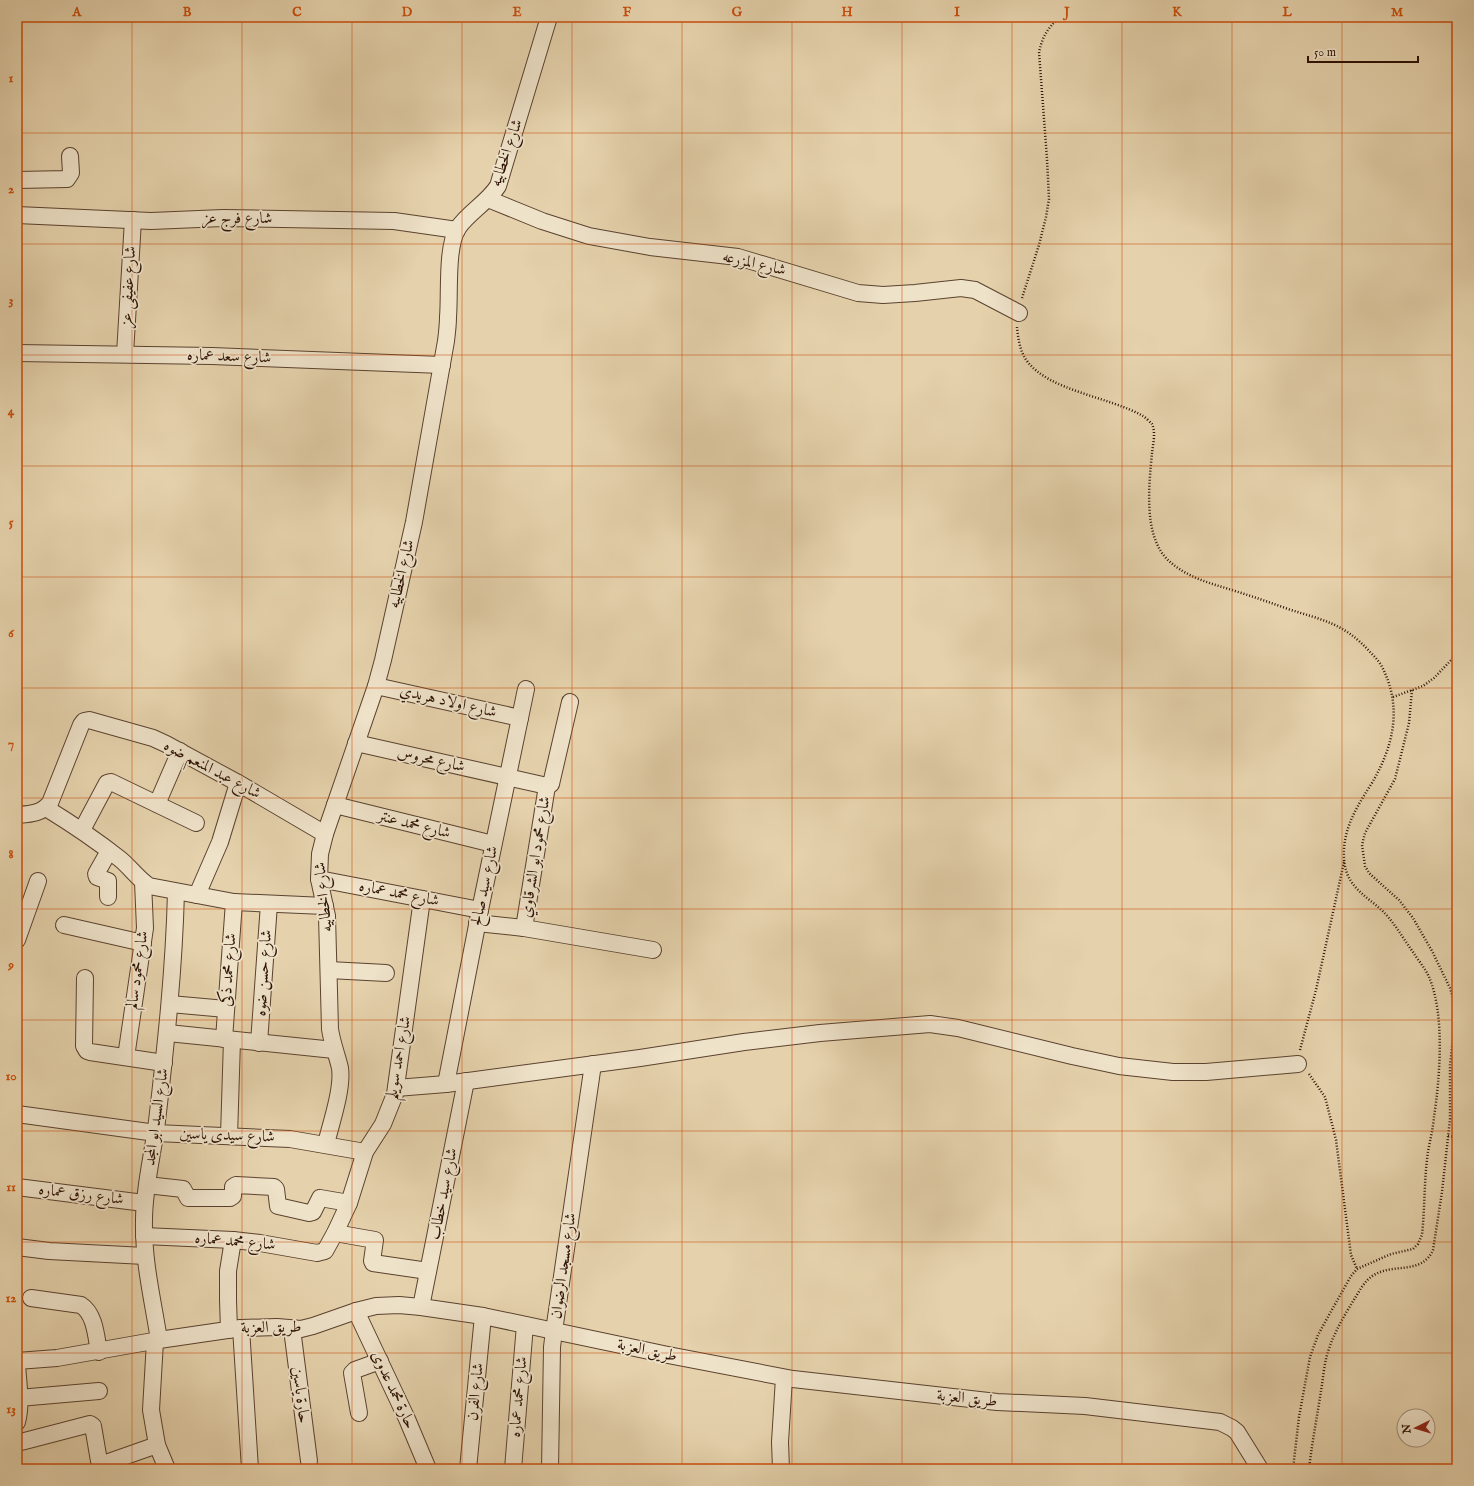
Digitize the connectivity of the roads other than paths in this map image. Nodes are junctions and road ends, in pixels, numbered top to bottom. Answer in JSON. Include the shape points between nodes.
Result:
{"nodes":[{"id":1,"x":549,"y":17,"type":"edge"},
{"id":2,"x":70,"y":156,"type":"dead end"},
{"id":3,"x":17,"y":180,"type":"edge"},
{"id":4,"x":488,"y":199,"type":"junction"},
{"id":5,"x":17,"y":215,"type":"edge"},
{"id":6,"x":133,"y":220,"type":"junction"},
{"id":7,"x":457,"y":230,"type":"junction"},
{"id":8,"x":1019,"y":313,"type":"road end"},
{"id":9,"x":17,"y":352,"type":"edge"},
{"id":10,"x":125,"y":354,"type":"junction"},
{"id":11,"x":442,"y":365,"type":"junction"},
{"id":12,"x":376,"y":686,"type":"junction"},
{"id":13,"x":526,"y":689,"type":"dead end"},
{"id":14,"x":570,"y":702,"type":"dead end"},
{"id":15,"x":520,"y":718,"type":"junction"},
{"id":16,"x":356,"y":743,"type":"junction"},
{"id":17,"x":180,"y":751,"type":"junction"},
{"id":18,"x":507,"y":778,"type":"junction"},
{"id":19,"x":238,"y":783,"type":"junction"},
{"id":20,"x":547,"y":786,"type":"junction"},
{"id":21,"x":157,"y":804,"type":"junction"},
{"id":22,"x":335,"y":806,"type":"junction"},
{"id":23,"x":46,"y":808,"type":"junction"},
{"id":24,"x":17,"y":815,"type":"edge"},
{"id":25,"x":196,"y":823,"type":"dead end"},
{"id":26,"x":82,"y":830,"type":"junction"},
{"id":27,"x":325,"y":834,"type":"junction"},
{"id":28,"x":493,"y":844,"type":"junction"},
{"id":29,"x":109,"y":850,"type":"junction"},
{"id":30,"x":319,"y":879,"type":"junction"},
{"id":31,"x":38,"y":881,"type":"dead end"},
{"id":32,"x":143,"y":882,"type":"junction"},
{"id":33,"x":176,"y":892,"type":"junction"},
{"id":34,"x":197,"y":895,"type":"junction"},
{"id":35,"x":108,"y":897,"type":"dead end"},
{"id":36,"x":422,"y":899,"type":"junction"},
{"id":37,"x":234,"y":902,"type":"junction"},
{"id":38,"x":269,"y":904,"type":"junction"},
{"id":39,"x":325,"y":906,"type":"junction"},
{"id":40,"x":478,"y":917,"type":"junction"},
{"id":41,"x":64,"y":925,"type":"dead end"},
{"id":42,"x":524,"y":928,"type":"junction"},
{"id":43,"x":17,"y":940,"type":"edge"},
{"id":44,"x":143,"y":943,"type":"junction"},
{"id":45,"x":653,"y":950,"type":"dead end"},
{"id":46,"x":329,"y":970,"type":"junction"},
{"id":47,"x":386,"y":973,"type":"dead end"},
{"id":48,"x":85,"y":978,"type":"dead end"},
{"id":49,"x":170,"y":1004,"type":"junction"},
{"id":50,"x":226,"y":1009,"type":"junction"},
{"id":51,"x":168,"y":1032,"type":"junction"},
{"id":52,"x":228,"y":1039,"type":"junction"},
{"id":53,"x":260,"y":1043,"type":"junction"},
{"id":54,"x":334,"y":1050,"type":"junction"},
{"id":55,"x":126,"y":1057,"type":"junction"},
{"id":56,"x":164,"y":1063,"type":"junction"},
{"id":57,"x":593,"y":1064,"type":"junction"},
{"id":58,"x":1298,"y":1064,"type":"road end"},
{"id":59,"x":466,"y":1081,"type":"junction"},
{"id":60,"x":446,"y":1084,"type":"junction"},
{"id":61,"x":396,"y":1088,"type":"junction"},
{"id":62,"x":17,"y":1114,"type":"edge"},
{"id":63,"x":156,"y":1133,"type":"junction"},
{"id":64,"x":229,"y":1136,"type":"junction"},
{"id":65,"x":326,"y":1144,"type":"junction"},
{"id":66,"x":365,"y":1152,"type":"junction"},
{"id":67,"x":147,"y":1185,"type":"junction"},
{"id":68,"x":17,"y":1186,"type":"edge"},
{"id":69,"x":144,"y":1203,"type":"junction"},
{"id":70,"x":348,"y":1203,"type":"junction"},
{"id":71,"x":335,"y":1233,"type":"junction"},
{"id":72,"x":144,"y":1236,"type":"junction"},
{"id":73,"x":233,"y":1240,"type":"junction"},
{"id":74,"x":17,"y":1247,"type":"edge"},
{"id":75,"x":325,"y":1251,"type":"joint"},
{"id":76,"x":145,"y":1256,"type":"junction"},
{"id":77,"x":428,"y":1271,"type":"junction"},
{"id":78,"x":31,"y":1298,"type":"dead end"},
{"id":79,"x":421,"y":1307,"type":"junction"},
{"id":80,"x":356,"y":1311,"type":"junction"},
{"id":81,"x":483,"y":1316,"type":"junction"},
{"id":82,"x":525,"y":1325,"type":"junction"},
{"id":83,"x":235,"y":1329,"type":"junction"},
{"id":84,"x":292,"y":1329,"type":"junction"},
{"id":85,"x":554,"y":1331,"type":"junction"},
{"id":86,"x":157,"y":1340,"type":"junction"},
{"id":87,"x":99,"y":1352,"type":"junction"},
{"id":88,"x":380,"y":1361,"type":"junction"},
{"id":89,"x":17,"y":1363,"type":"edge"},
{"id":90,"x":784,"y":1378,"type":"junction"},
{"id":91,"x":99,"y":1391,"type":"dead end"},
{"id":92,"x":19,"y":1398,"type":"junction"},
{"id":93,"x":358,"y":1413,"type":"dead end"},
{"id":94,"x":17,"y":1422,"type":"edge"},
{"id":95,"x":17,"y":1443,"type":"edge"},
{"id":96,"x":157,"y":1445,"type":"junction"},
{"id":97,"x":309,"y":1461,"type":"dead end"},
{"id":98,"x":108,"y":1466,"type":"edge"},
{"id":99,"x":167,"y":1469,"type":"edge"},
{"id":100,"x":250,"y":1469,"type":"edge"},
{"id":101,"x":428,"y":1469,"type":"edge"},
{"id":102,"x":468,"y":1469,"type":"edge"},
{"id":103,"x":513,"y":1469,"type":"edge"},
{"id":104,"x":550,"y":1469,"type":"edge"},
{"id":105,"x":781,"y":1469,"type":"edge"},
{"id":106,"x":1260,"y":1469,"type":"edge"}],
"edges":[{"from":1,"to":4,"type":"street","name":"شارع الخطابيه","via":[[502,177]]},
{"from":2,"to":3,"type":"street","via":[[71,173],[67,179]]},
{"from":4,"to":7,"type":"street","name":"شارع الخطابيه"},
{"from":4,"to":8,"type":"street","name":"شارع المزرعه","via":[[542,221],[589,236],[650,247],[738,257],[858,293],[883,295],[961,288],[975,290]]},
{"from":5,"to":6,"type":"street","name":"شارع فرج عز"},
{"from":6,"to":7,"type":"street","name":"شارع فرج عز","via":[[223,218],[394,221]]},
{"from":6,"to":10,"type":"street","name":"شارع عفيفى عز"},
{"from":7,"to":11,"type":"street","name":"شارع الخطابيه","via":[[451,251],[448,318]]},
{"from":9,"to":10,"type":"street","name":"شارع سعد عماره"},
{"from":10,"to":11,"type":"street","name":"شارع سعد عماره"},
{"from":11,"to":12,"type":"street","name":"شارع الخطابيه","via":[[414,522]]},
{"from":12,"to":15,"type":"street","name":"شارع اولاد هريدي"},
{"from":12,"to":16,"type":"street","name":"شارع الخطابيه"},
{"from":13,"to":15,"type":"street","name":"شارع سيد صالح"},
{"from":14,"to":20,"type":"street","name":"شارع محمود ابو الشرقاوي","via":[[551,784]]},
{"from":15,"to":18,"type":"street","name":"شارع سيد صالح"},
{"from":16,"to":18,"type":"street","name":"شارع محروس"},
{"from":16,"to":22,"type":"street","name":"شارع الخطابيه"},
{"from":17,"to":19,"type":"street","name":"شارع عبد المنعم ضوه"},
{"from":17,"to":21,"type":"street"},
{"from":17,"to":23,"type":"street","name":"شارع عبد المنعم ضوه","via":[[153,738],[93,720],[84,721],[53,798]]},
{"from":18,"to":20,"type":"street","name":"شارع محروس"},
{"from":18,"to":28,"type":"street","name":"شارع سيد صالح"},
{"from":19,"to":27,"type":"street","name":"شارع عبد المنعم ضوه"},
{"from":19,"to":34,"type":"street","via":[[220,842]]},
{"from":20,"to":42,"type":"street","name":"شارع محمود ابو الشرقاوي"},
{"from":21,"to":25,"type":"street"},
{"from":21,"to":26,"type":"street","via":[[109,782]]},
{"from":22,"to":27,"type":"street","name":"شارع الخطابيه"},
{"from":22,"to":28,"type":"street","name":"شارع محمد عنتر"},
{"from":23,"to":24,"type":"street","via":[[41,812]]},
{"from":23,"to":26,"type":"street"},
{"from":26,"to":29,"type":"street"},
{"from":27,"to":30,"type":"street","name":"شارع الخطابيه","via":[[320,854]]},
{"from":28,"to":40,"type":"street","name":"شارع سيد صالح"},
{"from":29,"to":32,"type":"street"},
{"from":29,"to":35,"type":"street","via":[[96,874],[97,877],[108,881]]},
{"from":30,"to":36,"type":"street","name":"شارع محمد عماره"},
{"from":30,"to":39,"type":"street","name":"شارع الخطابيه"},
{"from":31,"to":43,"type":"street"},
{"from":32,"to":33,"type":"street"},
{"from":32,"to":44,"type":"street","name":"شارع محمود سالم"},
{"from":33,"to":34,"type":"street"},
{"from":33,"to":49,"type":"street","name":"شارع السيد ابو المجد"},
{"from":34,"to":37,"type":"street"},
{"from":36,"to":40,"type":"street","name":"شارع محمد عماره"},
{"from":36,"to":61,"type":"street","name":"شارع احمد سويلم"},
{"from":37,"to":38,"type":"street"},
{"from":37,"to":50,"type":"street","name":"شارع محمد ذكى"},
{"from":38,"to":39,"type":"street"},
{"from":38,"to":53,"type":"street","name":"شارع حسن ضوه"},
{"from":39,"to":46,"type":"street","name":"شارع الخطابيه"},
{"from":40,"to":42,"type":"street","name":"شارع محمد عماره"},
{"from":40,"to":60,"type":"street","name":"شارع سيد صالح"},
{"from":41,"to":44,"type":"street"},
{"from":42,"to":45,"type":"street","name":"شارع محمد عماره"},
{"from":44,"to":55,"type":"street","name":"شارع محمود سالم"},
{"from":46,"to":47,"type":"street"},
{"from":46,"to":54,"type":"street","name":"شارع الخطابيه","via":[[330,1029]]},
{"from":48,"to":55,"type":"street","via":[[84,1046],[90,1052]]},
{"from":49,"to":50,"type":"street"},
{"from":49,"to":51,"type":"street","name":"شارع السيد ابو المجد"},
{"from":50,"to":52,"type":"street","name":"شارع محمد ذكى"},
{"from":51,"to":52,"type":"street"},
{"from":51,"to":56,"type":"street","name":"شارع السيد ابو المجد"},
{"from":52,"to":53,"type":"street"},
{"from":52,"to":64,"type":"street","name":"شارع محمد ذكى"},
{"from":53,"to":54,"type":"street"},
{"from":54,"to":65,"type":"street","name":"شارع الخطابيه","via":[[340,1068],[340,1089]]},
{"from":55,"to":56,"type":"street"},
{"from":56,"to":63,"type":"street","name":"شارع السيد ابو المجد"},
{"from":57,"to":58,"type":"street","via":[[744,1042],[930,1024],[958,1028],[1120,1066],[1173,1072],[1206,1072]]},
{"from":57,"to":59,"type":"street"},
{"from":57,"to":85,"type":"street","name":"شارع مسجد الرضوان"},
{"from":59,"to":60,"type":"street"},
{"from":59,"to":77,"type":"street","name":"شارع سيد خطاب"},
{"from":60,"to":61,"type":"street"},
{"from":61,"to":66,"type":"street","name":"شارع احمد سويلم","via":[[383,1124]]},
{"from":62,"to":63,"type":"street","name":"شارع سيدى ياسين"},
{"from":63,"to":64,"type":"street","name":"شارع سيدى ياسين"},
{"from":63,"to":67,"type":"street","name":"شارع السيد ابو المجد"},
{"from":64,"to":65,"type":"street","name":"شارع سيدى ياسين","via":[[290,1139]]},
{"from":65,"to":66,"type":"street","name":"شارع سيدى ياسين"},
{"from":66,"to":70,"type":"street","name":"شارع احمد سويلم"},
{"from":67,"to":69,"type":"street","name":"شارع السيد ابو المجد"},
{"from":67,"to":70,"type":"street","via":[[183,1189],[188,1198],[230,1198],[236,1185],[274,1187],[278,1206],[309,1214],[313,1212],[320,1198]]},
{"from":68,"to":69,"type":"street","name":"شارع رزق عماره"},
{"from":69,"to":72,"type":"street","name":"شارع السيد ابو المجد"},
{"from":70,"to":71,"type":"street","name":"شارع احمد سويلم"},
{"from":71,"to":75,"type":"street","name":"شارع احمد سويلم"},
{"from":71,"to":77,"type":"street","via":[[374,1240],[376,1242],[373,1263]]},
{"from":72,"to":73,"type":"street","name":"شارع محمد عماره"},
{"from":72,"to":76,"type":"street","name":"شارع السيد ابو المجد"},
{"from":73,"to":75,"type":"street","name":"شارع محمد عماره","via":[[317,1253]]},
{"from":73,"to":83,"type":"street","via":[[228,1271],[228,1300]]},
{"from":74,"to":76,"type":"street"},
{"from":76,"to":86,"type":"street","name":"شارع السيد ابو المجد"},
{"from":77,"to":79,"type":"street","name":"شارع سيد خطاب"},
{"from":78,"to":87,"type":"street","via":[[81,1305],[87,1309]]},
{"from":79,"to":80,"type":"street","name":"طريق العزبة","via":[[376,1306]]},
{"from":79,"to":81,"type":"street","name":"طريق العزبة"},
{"from":80,"to":84,"type":"street","name":"طريق العزبة","via":[[313,1326]]},
{"from":80,"to":88,"type":"street","name":"حارة محمد عدوى"},
{"from":81,"to":82,"type":"street","name":"طريق العزبة"},
{"from":81,"to":102,"type":"street","name":"شارع الفرن"},
{"from":82,"to":85,"type":"street","name":"طريق العزبة"},
{"from":82,"to":103,"type":"street","name":"شارع محمد عماره"},
{"from":83,"to":84,"type":"street","name":"طريق العزبة"},
{"from":83,"to":86,"type":"street","name":"طريق العزبة"},
{"from":83,"to":100,"type":"street"},
{"from":84,"to":97,"type":"street","name":"حارة ياسين"},
{"from":85,"to":90,"type":"street","name":"طريق العزبة"},
{"from":85,"to":104,"type":"street","name":"شارع مسجد الرضوان"},
{"from":86,"to":87,"type":"street","name":"طريق العزبة"},
{"from":86,"to":96,"type":"street","name":"شارع السيد ابو المجد","via":[[151,1410]]},
{"from":87,"to":89,"type":"street","name":"طريق العزبة"},
{"from":88,"to":93,"type":"street","via":[[352,1373]]},
{"from":88,"to":101,"type":"street","name":"حارة محمد عدوى"},
{"from":89,"to":92,"type":"street"},
{"from":90,"to":105,"type":"street"},
{"from":90,"to":106,"type":"street","name":"طريق العزبة","via":[[997,1402],[1085,1406],[1220,1422],[1236,1432]]},
{"from":91,"to":92,"type":"street"},
{"from":92,"to":94,"type":"street"},
{"from":95,"to":98,"type":"street","via":[[90,1424],[93,1426],[100,1463]]},
{"from":96,"to":98,"type":"street"},
{"from":96,"to":99,"type":"street","name":"شارع السيد ابو المجد"}]}
